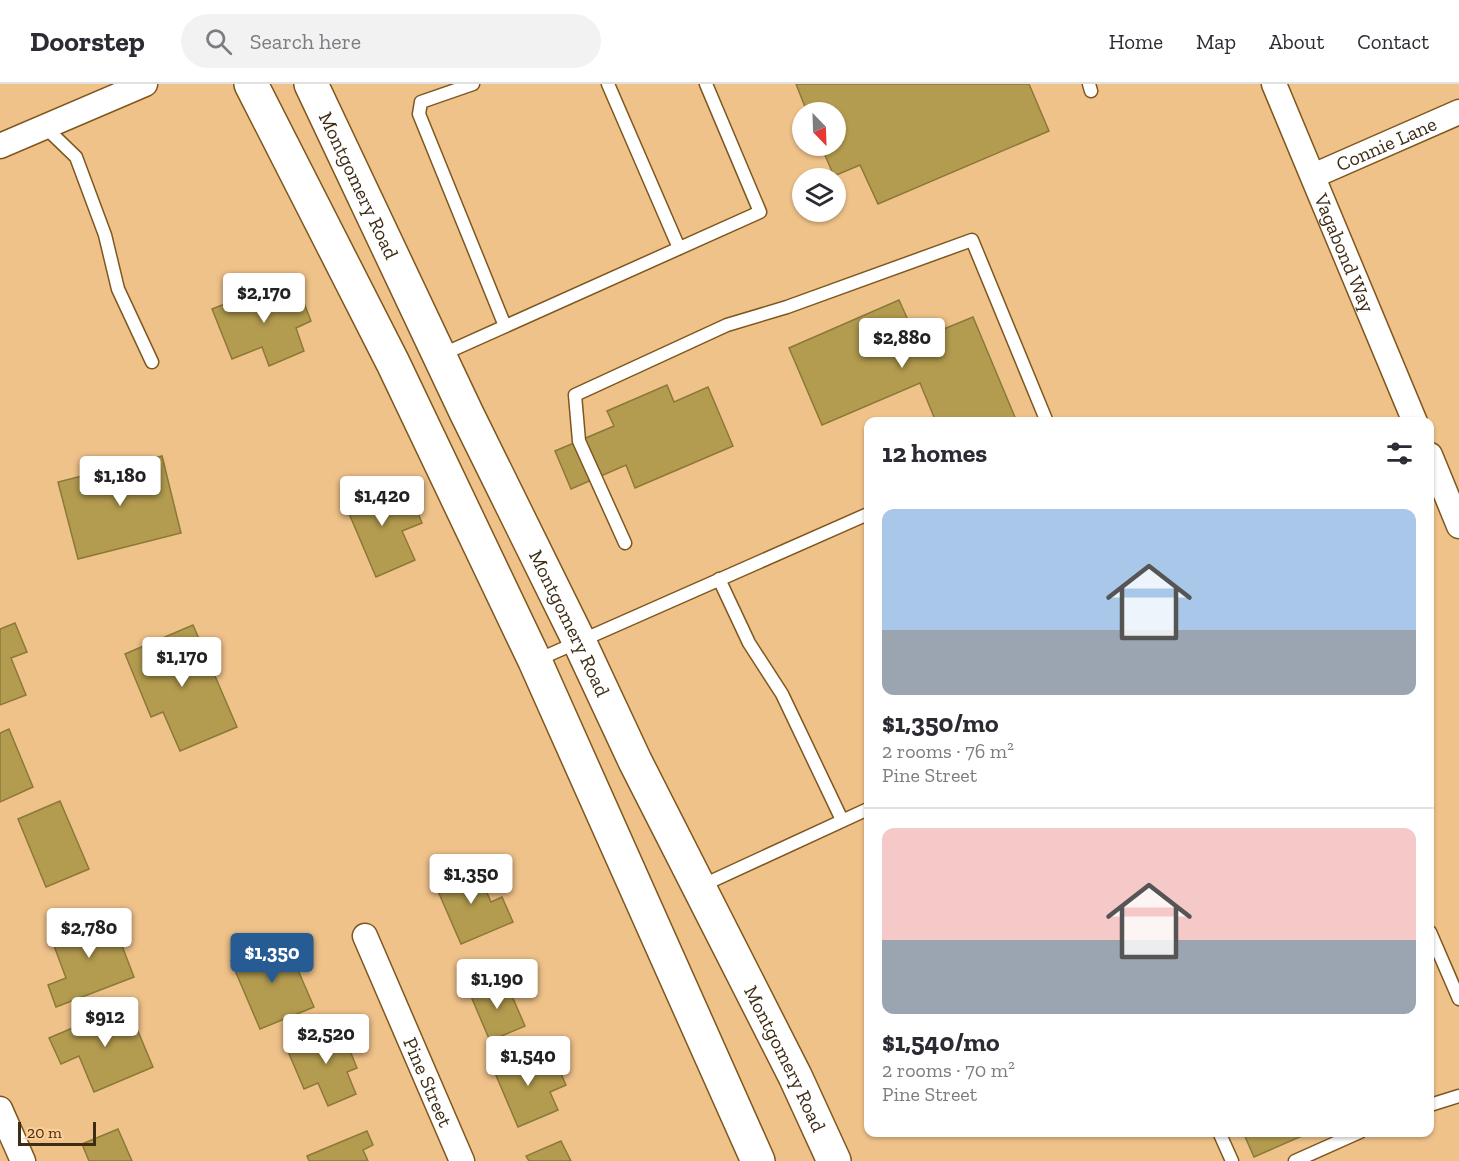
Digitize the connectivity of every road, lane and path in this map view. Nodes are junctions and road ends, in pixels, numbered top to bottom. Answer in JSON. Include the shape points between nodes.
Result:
{"nodes":[{"id":1,"x":145,"y":84,"type":"edge"},
{"id":2,"x":251,"y":84,"type":"edge"},
{"id":3,"x":311,"y":84,"type":"edge"},
{"id":4,"x":473,"y":84,"type":"edge"},
{"id":5,"x":608,"y":84,"type":"edge"},
{"id":6,"x":706,"y":84,"type":"edge"},
{"id":7,"x":1274,"y":84,"type":"edge"},
{"id":8,"x":1459,"y":112,"type":"edge"},
{"id":9,"x":45,"y":127,"type":"junction"},
{"id":10,"x":0,"y":146,"type":"edge"},
{"id":11,"x":1313,"y":176,"type":"junction"},
{"id":12,"x":679,"y":248,"type":"junction"},
{"id":13,"x":505,"y":326,"type":"junction"},
{"id":14,"x":440,"y":356,"type":"junction"},
{"id":15,"x":152,"y":362,"type":"dead end"},
{"id":16,"x":1045,"y":417,"type":"edge"},
{"id":17,"x":1413,"y":417,"type":"edge"},
{"id":18,"x":1434,"y":465,"type":"edge"},
{"id":19,"x":864,"y":516,"type":"edge"},
{"id":20,"x":1459,"y":526,"type":"edge"},
{"id":21,"x":625,"y":543,"type":"dead end"},
{"id":22,"x":719,"y":579,"type":"junction"},
{"id":23,"x":579,"y":641,"type":"junction"},
{"id":24,"x":535,"y":661,"type":"junction"},
{"id":25,"x":864,"y":810,"type":"edge"},
{"id":26,"x":842,"y":820,"type":"junction"},
{"id":27,"x":699,"y":887,"type":"junction"},
{"id":28,"x":365,"y":936,"type":"dead end"},
{"id":29,"x":1434,"y":942,"type":"edge"},
{"id":30,"x":1459,"y":999,"type":"edge"},
{"id":31,"x":1459,"y":1095,"type":"edge"},
{"id":32,"x":1434,"y":1104,"type":"edge"},
{"id":33,"x":0,"y":1109,"type":"edge"},
{"id":34,"x":1221,"y":1137,"type":"edge"},
{"id":35,"x":1349,"y":1137,"type":"edge"},
{"id":36,"x":23,"y":1161,"type":"edge"},
{"id":37,"x":462,"y":1161,"type":"edge"},
{"id":38,"x":758,"y":1161,"type":"edge"},
{"id":39,"x":834,"y":1161,"type":"edge"},
{"id":40,"x":1232,"y":1161,"type":"edge"},
{"id":41,"x":1295,"y":1161,"type":"edge"}],
"edges":[{"from":1,"to":9,"type":"street"},
{"from":2,"to":24,"type":"main road","via":[[393,363]]},
{"from":3,"to":14,"type":"main road","name":"Montgomery Road"},
{"from":4,"to":13,"type":"lane","via":[[421,102],[419,114]]},
{"from":5,"to":12,"type":"lane"},
{"from":6,"to":12,"type":"lane","via":[[760,212]]},
{"from":7,"to":11,"type":"street","name":"Vagabond Way"},
{"from":8,"to":11,"type":"street","name":"Connie Lane"},
{"from":9,"to":10,"type":"street"},
{"from":9,"to":15,"type":"lane","via":[[76,157],[105,235],[118,289]]},
{"from":11,"to":17,"type":"street","name":"Vagabond Way"},
{"from":12,"to":13,"type":"lane"},
{"from":13,"to":14,"type":"lane"},
{"from":14,"to":23,"type":"main road","name":"Montgomery Road"},
{"from":16,"to":21,"type":"lane","via":[[972,240],[727,325],[575,395],[579,441]]},
{"from":18,"to":20,"type":"street"},
{"from":19,"to":22,"type":"lane"},
{"from":22,"to":23,"type":"lane"},
{"from":22,"to":26,"type":"lane","via":[[749,643],[782,694]]},
{"from":23,"to":24,"type":"lane"},
{"from":23,"to":27,"type":"main road","name":"Montgomery Road"},
{"from":24,"to":38,"type":"main road"},
{"from":25,"to":26,"type":"lane"},
{"from":26,"to":27,"type":"lane"},
{"from":27,"to":39,"type":"main road","name":"Montgomery Road"},
{"from":28,"to":37,"type":"street","name":"Pine Street"},
{"from":29,"to":30,"type":"lane"},
{"from":31,"to":32,"type":"lane"},
{"from":33,"to":36,"type":"street"},
{"from":34,"to":40,"type":"lane"},
{"from":35,"to":41,"type":"lane"}]}
